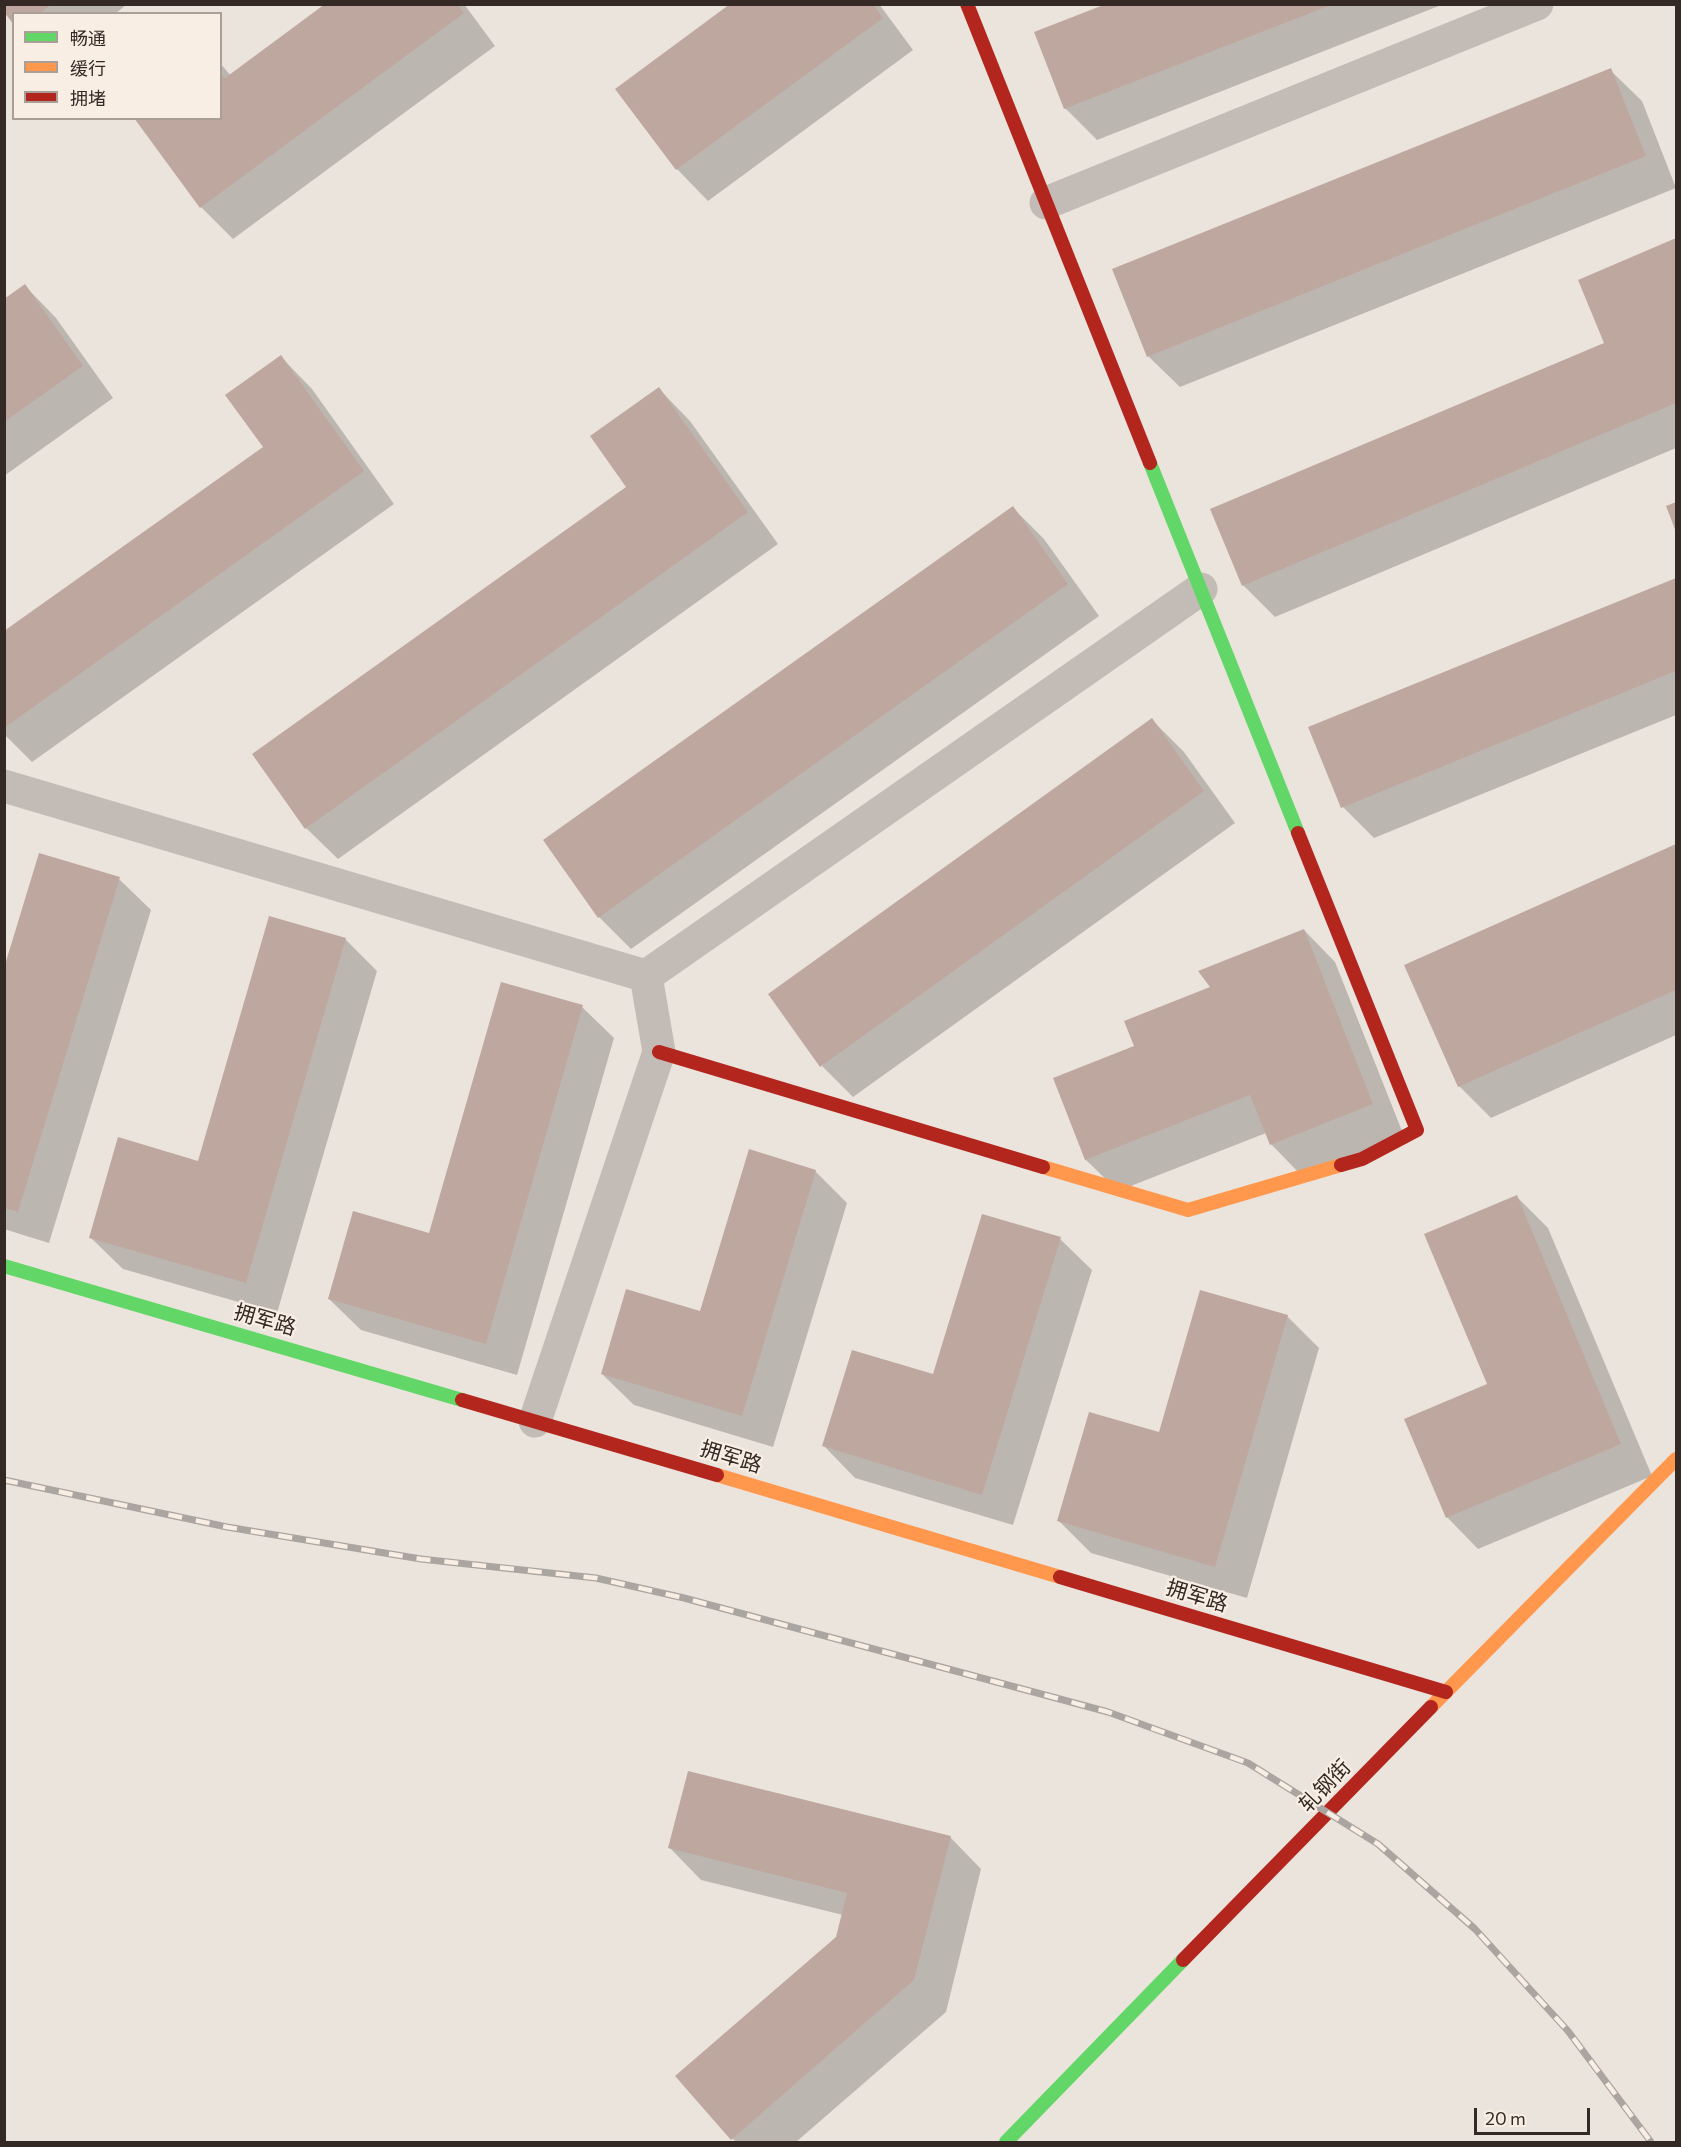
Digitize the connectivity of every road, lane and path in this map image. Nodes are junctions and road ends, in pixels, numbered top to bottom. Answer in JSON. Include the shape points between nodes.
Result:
{"nodes":[{"id":1,"x":967,"y":4,"type":"edge"},
{"id":2,"x":1537,"y":4,"type":"edge"},
{"id":3,"x":1046,"y":203,"type":"junction"},
{"id":4,"x":1201,"y":589,"type":"junction"},
{"id":5,"x":4,"y":786,"type":"edge"},
{"id":6,"x":646,"y":976,"type":"junction"},
{"id":7,"x":659,"y":1052,"type":"junction"},
{"id":8,"x":4,"y":1266,"type":"edge"},
{"id":9,"x":535,"y":1421,"type":"junction"},
{"id":10,"x":1677,"y":1459,"type":"edge"},
{"id":11,"x":1446,"y":1692,"type":"junction"},
{"id":12,"x":1006,"y":2142,"type":"edge"}],
"edges":[{"from":1,"to":3,"type":"street"},
{"from":2,"to":3,"type":"street"},
{"from":3,"to":4,"type":"street"},
{"from":4,"to":6,"type":"street"},
{"from":4,"to":7,"type":"street","via":[[1417,1130],[1362,1159],[1188,1210]]},
{"from":5,"to":6,"type":"street"},
{"from":6,"to":7,"type":"street"},
{"from":7,"to":9,"type":"street"},
{"from":8,"to":9,"type":"street","name":"拥军路"},
{"from":9,"to":11,"type":"street","name":"拥军路"},
{"from":10,"to":11,"type":"street","name":"轧钢街"},
{"from":11,"to":12,"type":"street","name":"轧钢街"}]}
